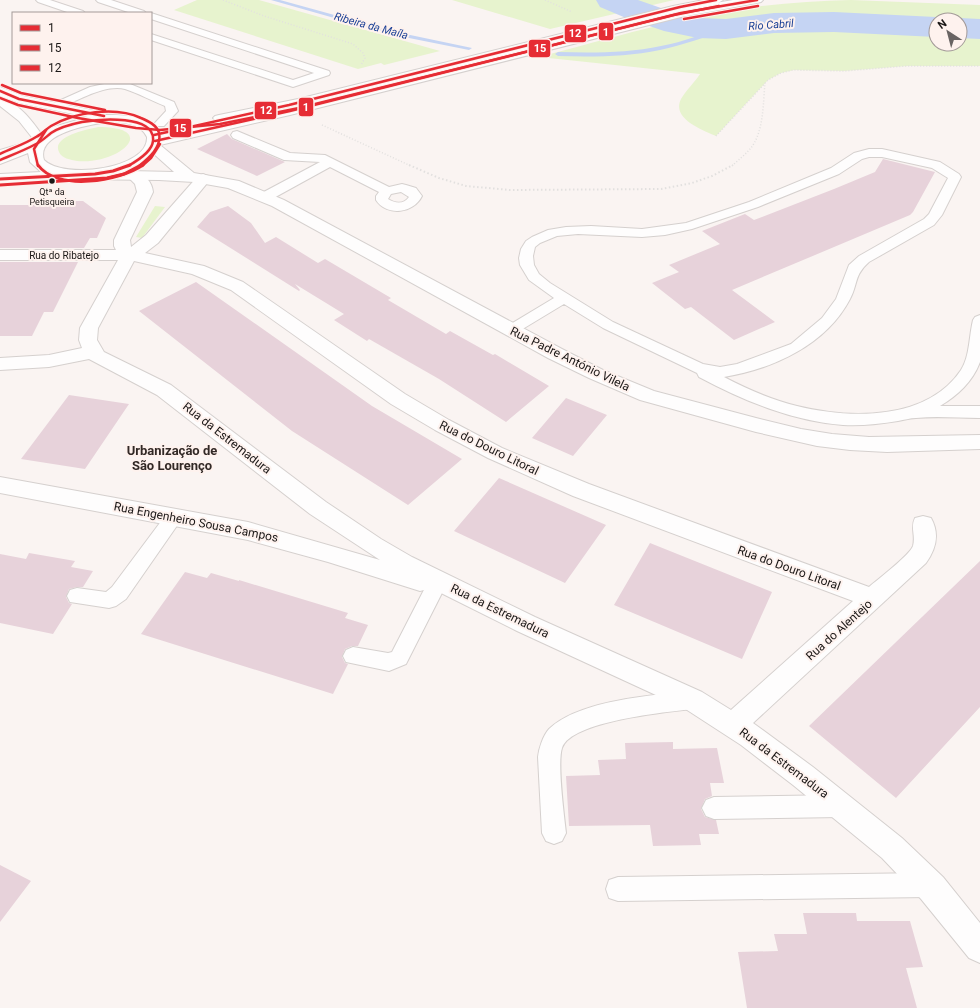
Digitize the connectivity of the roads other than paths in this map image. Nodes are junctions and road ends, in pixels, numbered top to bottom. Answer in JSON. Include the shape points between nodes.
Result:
{"nodes":[{"id":1,"x":41,"y":0,"type":"edge"},
{"id":2,"x":101,"y":0,"type":"edge"},
{"id":3,"x":718,"y":0,"type":"edge"},
{"id":4,"x":758,"y":0,"type":"edge"},
{"id":5,"x":677,"y":11,"type":"junction"},
{"id":6,"x":77,"y":12,"type":"edge"},
{"id":7,"x":138,"y":12,"type":"edge"},
{"id":8,"x":152,"y":16,"type":"edge"},
{"id":9,"x":604,"y":29,"type":"junction"},
{"id":10,"x":152,"y":37,"type":"edge"},
{"id":11,"x":0,"y":91,"type":"edge"},
{"id":12,"x":19,"y":99,"type":"junction"},
{"id":13,"x":0,"y":101,"type":"edge"},
{"id":14,"x":328,"y":101,"type":"junction"},
{"id":15,"x":56,"y":106,"type":"junction"},
{"id":16,"x":118,"y":118,"type":"junction"},
{"id":17,"x":219,"y":118,"type":"junction"},
{"id":18,"x":136,"y":122,"type":"junction"},
{"id":19,"x":160,"y":124,"type":"junction"},
{"id":20,"x":237,"y":136,"type":"dead end"},
{"id":21,"x":46,"y":138,"type":"junction"},
{"id":22,"x":154,"y":144,"type":"junction"},
{"id":23,"x":0,"y":154,"type":"edge"},
{"id":24,"x":0,"y":160,"type":"edge"},
{"id":25,"x":330,"y":162,"type":"junction"},
{"id":26,"x":69,"y":175,"type":"junction"},
{"id":27,"x":89,"y":175,"type":"junction"},
{"id":28,"x":135,"y":176,"type":"junction"},
{"id":29,"x":0,"y":178,"type":"edge"},
{"id":30,"x":196,"y":178,"type":"junction"},
{"id":31,"x":387,"y":191,"type":"dead end"},
{"id":32,"x":266,"y":197,"type":"junction"},
{"id":33,"x":0,"y":255,"type":"edge"},
{"id":34,"x":129,"y":255,"type":"junction"},
{"id":35,"x":564,"y":298,"type":"junction"},
{"id":36,"x":980,"y":320,"type":"edge"},
{"id":37,"x":511,"y":330,"type":"junction"},
{"id":38,"x":94,"y":352,"type":"junction"},
{"id":39,"x":689,"y":363,"type":"junction"},
{"id":40,"x":0,"y":364,"type":"edge"},
{"id":41,"x":914,"y":412,"type":"junction"},
{"id":42,"x":980,"y":412,"type":"edge"},
{"id":43,"x":980,"y":442,"type":"edge"},
{"id":44,"x":0,"y":486,"type":"edge"},
{"id":45,"x":174,"y":517,"type":"junction"},
{"id":46,"x":923,"y":524,"type":"dead end"},
{"id":47,"x":435,"y":587,"type":"junction"},
{"id":48,"x":77,"y":596,"type":"dead end"},
{"id":49,"x":873,"y":599,"type":"junction"},
{"id":50,"x":480,"y":602,"type":"junction"},
{"id":51,"x":353,"y":656,"type":"dead end"},
{"id":52,"x":693,"y":700,"type":"junction"},
{"id":53,"x":734,"y":725,"type":"junction"},
{"id":54,"x":841,"y":806,"type":"junction"},
{"id":55,"x":714,"y":808,"type":"dead end"},
{"id":56,"x":554,"y":833,"type":"dead end"},
{"id":57,"x":929,"y":885,"type":"junction"},
{"id":58,"x":618,"y":889,"type":"dead end"},
{"id":59,"x":980,"y":947,"type":"edge"}],
"edges":[{"from":1,"to":6,"type":"lane"},
{"from":2,"to":7,"type":"lane"},
{"from":3,"to":5,"type":"lane"},
{"from":4,"to":5,"type":"street"},
{"from":5,"to":9,"type":"street"},
{"from":8,"to":10,"type":"lane","via":[[325,73],[293,84]]},
{"from":9,"to":14,"type":"street"},
{"from":9,"to":17,"type":"lane","via":[[298,102]]},
{"from":11,"to":12,"type":"street"},
{"from":12,"to":15,"type":"street"},
{"from":12,"to":21,"type":"street"},
{"from":13,"to":21,"type":"lane","via":[[16,111]]},
{"from":14,"to":17,"type":"street"},
{"from":14,"to":22,"type":"street"},
{"from":15,"to":16,"type":"street"},
{"from":15,"to":19,"type":"lane","via":[[94,89],[122,85],[170,104],[172,111]]},
{"from":16,"to":18,"type":"street"},
{"from":16,"to":21,"type":"street","via":[[83,121],[66,126]]},
{"from":17,"to":19,"type":"street"},
{"from":18,"to":19,"type":"street"},
{"from":18,"to":22,"type":"street","via":[[147,126],[153,133]]},
{"from":20,"to":25,"type":"lane","via":[[283,155],[321,158]]},
{"from":21,"to":23,"type":"lane"},
{"from":21,"to":24,"type":"street"},
{"from":21,"to":26,"type":"street","via":[[35,151],[36,159],[42,167]]},
{"from":22,"to":27,"type":"street","via":[[142,158],[128,166]]},
{"from":22,"to":30,"type":"street"},
{"from":25,"to":31,"type":"lane"},
{"from":25,"to":32,"type":"lane"},
{"from":26,"to":27,"type":"street"},
{"from":26,"to":29,"type":"street"},
{"from":27,"to":28,"type":"street","name":"Rua Padre António Vilela"},
{"from":28,"to":30,"type":"street","name":"Rua Padre António Vilela"},
{"from":28,"to":34,"type":"street","via":[[142,181],[145,192],[122,243],[123,249]]},
{"from":30,"to":32,"type":"street","name":"Rua Padre António Vilela","via":[[231,184]]},
{"from":30,"to":34,"type":"street","via":[[152,239]]},
{"from":32,"to":37,"type":"street","name":"Rua Padre António Vilela"},
{"from":33,"to":34,"type":"street","name":"Rua do Ribatejo"},
{"from":34,"to":38,"type":"street","via":[[89,328],[88,342]]},
{"from":34,"to":49,"type":"street","name":"Rua do Douro Litoral","via":[[187,267],[228,281],[398,399],[523,466],[588,493]]},
{"from":35,"to":37,"type":"lane"},
{"from":35,"to":39,"type":"lane","via":[[608,325]]},
{"from":35,"to":39,"type":"lane","via":[[533,276],[526,264],[526,252],[533,241],[547,234],[585,229],[634,233],[682,228],[707,221],[818,178],[835,171],[858,156],[869,153],[882,153],[936,165],[955,177],[929,222],[864,259],[854,268],[843,299],[827,321],[796,347],[739,369],[720,372],[700,369]]},
{"from":36,"to":41,"type":"lane","via":[[974,356],[968,371],[956,387]]},
{"from":37,"to":43,"type":"street","name":"Rua Padre António Vilela","via":[[580,366],[638,392],[794,434],[833,442],[868,445]]},
{"from":38,"to":40,"type":"street","via":[[49,361]]},
{"from":38,"to":50,"type":"street","name":"Rua da Estremadura","via":[[106,362],[164,390],[344,526],[404,563]]},
{"from":39,"to":41,"type":"lane","via":[[748,394],[777,406],[815,416],[847,420],[875,419]]},
{"from":41,"to":42,"type":"lane"},
{"from":44,"to":45,"type":"street","name":"Rua Engenheiro Sousa Campos"},
{"from":45,"to":47,"type":"street","name":"Rua Engenheiro Sousa Campos","via":[[272,537]]},
{"from":45,"to":48,"type":"lane","via":[[119,593],[109,600]]},
{"from":46,"to":49,"type":"street","name":"Rua do Alentejo","via":[[926,542],[924,550]]},
{"from":47,"to":50,"type":"street","name":"Rua Engenheiro Sousa Campos"},
{"from":47,"to":51,"type":"lane","via":[[399,658],[389,662]]},
{"from":49,"to":53,"type":"street","name":"Rua do Alentejo"},
{"from":50,"to":52,"type":"street","name":"Rua da Estremadura"},
{"from":52,"to":53,"type":"street","name":"Rua da Estremadura"},
{"from":52,"to":56,"type":"lane","via":[[605,714],[572,726],[557,736],[549,757]]},
{"from":53,"to":54,"type":"street","name":"Rua da Estremadura"},
{"from":54,"to":55,"type":"lane"},
{"from":54,"to":57,"type":"street","name":"Rua da Estremadura","via":[[892,848]]},
{"from":57,"to":58,"type":"lane"},
{"from":57,"to":59,"type":"street","name":"Rua da Estremadura"}]}
